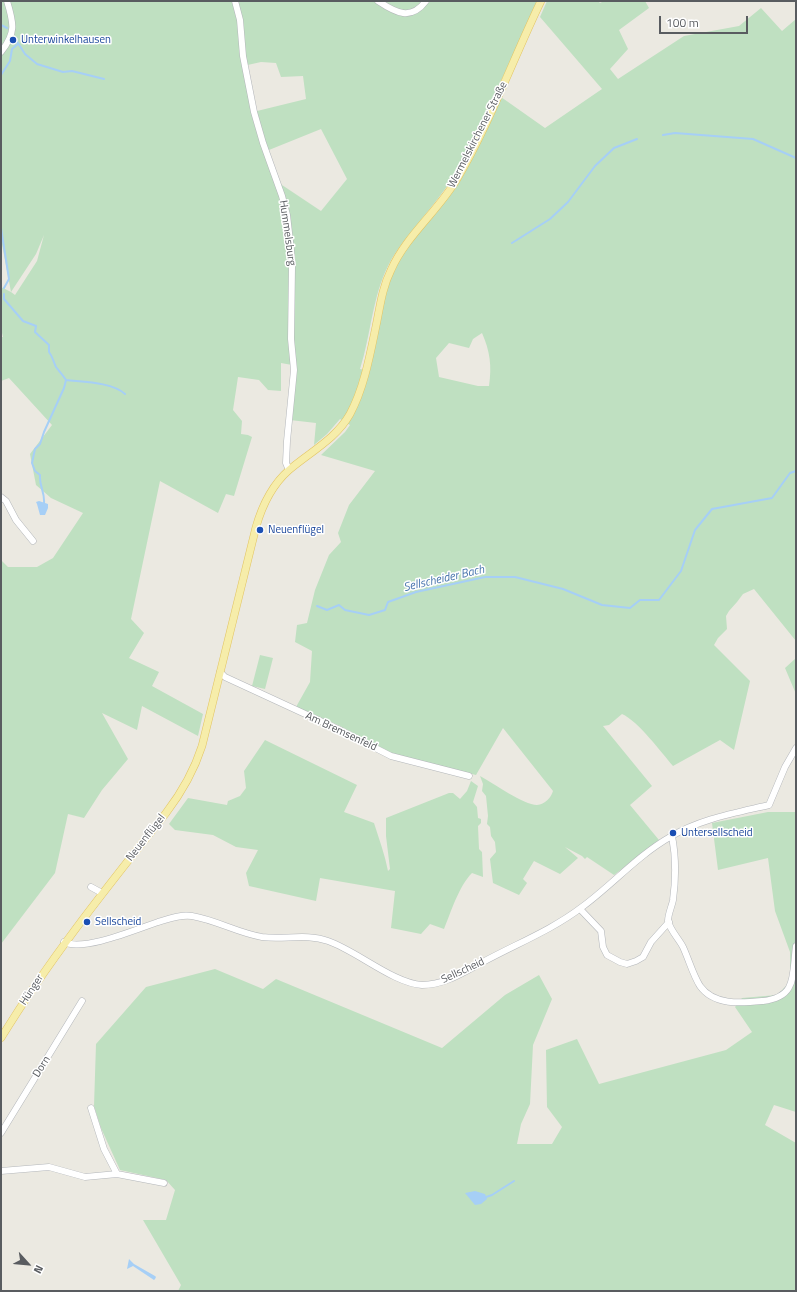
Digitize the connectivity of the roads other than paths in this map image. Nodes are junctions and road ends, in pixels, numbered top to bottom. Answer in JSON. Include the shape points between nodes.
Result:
{"nodes":[{"id":1,"x":7,"y":1,"type":"edge"},
{"id":2,"x":234,"y":1,"type":"edge"},
{"id":3,"x":378,"y":1,"type":"edge"},
{"id":4,"x":426,"y":1,"type":"edge"},
{"id":5,"x":541,"y":1,"type":"edge"},
{"id":6,"x":1,"y":52,"type":"edge"},
{"id":7,"x":313,"y":451,"type":"joint"},
{"id":8,"x":289,"y":470,"type":"junction"},
{"id":9,"x":1,"y":497,"type":"edge"},
{"id":10,"x":33,"y":542,"type":"dead end"},
{"id":11,"x":220,"y":672,"type":"junction"},
{"id":12,"x":796,"y":748,"type":"edge"},
{"id":13,"x":469,"y":776,"type":"dead end"},
{"id":14,"x":672,"y":836,"type":"junction"},
{"id":15,"x":91,"y":888,"type":"dead end"},
{"id":16,"x":102,"y":893,"type":"junction"},
{"id":17,"x":580,"y":909,"type":"junction"},
{"id":18,"x":669,"y":922,"type":"junction"},
{"id":19,"x":64,"y":942,"type":"junction"},
{"id":20,"x":796,"y":946,"type":"edge"},
{"id":21,"x":82,"y":1001,"type":"dead end"},
{"id":22,"x":1,"y":1038,"type":"edge"},
{"id":23,"x":91,"y":1108,"type":"dead end"},
{"id":24,"x":1,"y":1133,"type":"edge"},
{"id":25,"x":1,"y":1171,"type":"edge"},
{"id":26,"x":117,"y":1174,"type":"junction"},
{"id":27,"x":164,"y":1183,"type":"dead end"}],
"edges":[{"from":1,"to":6,"type":"street","via":[[13,28],[9,41]]},
{"from":2,"to":8,"type":"street","name":"Hummelsburg","via":[[240,20],[243,56],[254,112],[287,215],[292,267],[294,370],[286,453]]},
{"from":3,"to":4,"type":"street","via":[[395,11],[408,13],[418,10]]},
{"from":5,"to":7,"type":"main road","name":"Wermelskirchener Straße","via":[[460,173],[444,199],[404,248],[392,268],[382,297],[362,383],[351,412],[338,430]]},
{"from":7,"to":8,"type":"main road","name":"Neuenflügel"},
{"from":8,"to":11,"type":"main road","name":"Neuenflügel","via":[[271,491],[259,517]]},
{"from":9,"to":10,"type":"street"},
{"from":11,"to":13,"type":"street","name":"Am Bremsenfeld","via":[[391,756]]},
{"from":11,"to":16,"type":"main road","name":"Neuenflügel","via":[[202,746],[188,780],[175,801]]},
{"from":12,"to":14,"type":"street","name":"Sellscheid","via":[[769,805],[708,820]]},
{"from":14,"to":17,"type":"street","name":"Sellscheid","via":[[632,864]]},
{"from":14,"to":18,"type":"street","via":[[676,855]]},
{"from":15,"to":16,"type":"street"},
{"from":16,"to":19,"type":"main road","name":"Neuenflügel"},
{"from":17,"to":18,"type":"street","via":[[601,931],[607,955],[627,964],[643,957],[651,942]]},
{"from":17,"to":19,"type":"street","name":"Sellscheid","via":[[456,977],[428,984],[404,981],[324,939],[260,936],[188,915],[88,943],[73,945]]},
{"from":18,"to":20,"type":"street","via":[[698,983],[705,992],[721,1001],[753,1002],[783,997],[794,982]]},
{"from":19,"to":22,"type":"main road","name":"Hünger"},
{"from":21,"to":24,"type":"street","name":"Dorn"},
{"from":23,"to":26,"type":"street","via":[[104,1149]]},
{"from":25,"to":26,"type":"street","via":[[46,1167],[85,1177]]},
{"from":26,"to":27,"type":"street"}]}
